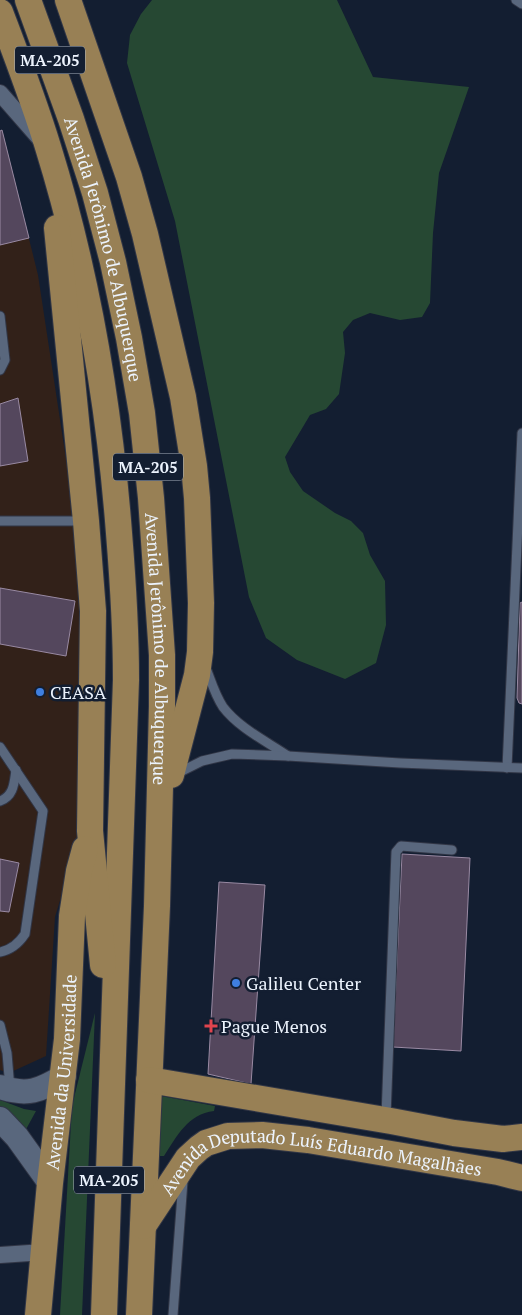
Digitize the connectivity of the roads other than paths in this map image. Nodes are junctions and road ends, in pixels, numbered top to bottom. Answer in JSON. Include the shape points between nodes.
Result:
{"nodes":[{"id":1,"x":28,"y":0,"type":"edge"},
{"id":2,"x":516,"y":0,"type":"edge"},
{"id":3,"x":71,"y":2,"type":"edge"},
{"id":4,"x":522,"y":4,"type":"edge"},
{"id":5,"x":0,"y":12,"type":"edge"},
{"id":6,"x":0,"y":93,"type":"edge"},
{"id":7,"x":49,"y":149,"type":"junction"},
{"id":8,"x":0,"y":316,"type":"edge"},
{"id":9,"x":0,"y":370,"type":"edge"},
{"id":10,"x":522,"y":433,"type":"edge"},
{"id":11,"x":0,"y":521,"type":"edge"},
{"id":12,"x":86,"y":521,"type":"junction"},
{"id":13,"x":200,"y":652,"type":"junction"},
{"id":14,"x":0,"y":747,"type":"edge"},
{"id":15,"x":288,"y":756,"type":"junction"},
{"id":16,"x":507,"y":768,"type":"junction"},
{"id":17,"x":522,"y":768,"type":"edge"},
{"id":18,"x":16,"y":770,"type":"junction"},
{"id":19,"x":170,"y":777,"type":"junction"},
{"id":20,"x":0,"y":801,"type":"edge"},
{"id":21,"x":160,"y":823,"type":"junction"},
{"id":22,"x":90,"y":831,"type":"junction"},
{"id":23,"x":452,"y":850,"type":"dead end"},
{"id":24,"x":0,"y":952,"type":"edge"},
{"id":25,"x":0,"y":1026,"type":"edge"},
{"id":26,"x":114,"y":1045,"type":"junction"},
{"id":27,"x":64,"y":1076,"type":"junction"},
{"id":28,"x":149,"y":1080,"type":"junction"},
{"id":29,"x":3,"y":1095,"type":"edge"},
{"id":30,"x":0,"y":1119,"type":"edge"},
{"id":31,"x":386,"y":1120,"type":"junction"},
{"id":32,"x":522,"y":1137,"type":"edge"},
{"id":33,"x":184,"y":1163,"type":"junction"},
{"id":34,"x":522,"y":1178,"type":"edge"},
{"id":35,"x":50,"y":1183,"type":"junction"},
{"id":36,"x":142,"y":1227,"type":"junction"},
{"id":37,"x":44,"y":1252,"type":"junction"},
{"id":38,"x":0,"y":1255,"type":"edge"},
{"id":39,"x":38,"y":1315,"type":"edge"},
{"id":40,"x":104,"y":1315,"type":"edge"},
{"id":41,"x":139,"y":1315,"type":"edge"},
{"id":42,"x":173,"y":1315,"type":"edge"}],
"edges":[{"from":1,"to":21,"type":"main road","name":"Avenida Jerônimo de Albuquerque","number":"MA-205","via":[[95,194],[113,262],[142,413],[162,655]]},
{"from":2,"to":4,"type":"lane"},
{"from":3,"to":13,"type":"main road","via":[[129,177],[183,397],[194,466],[201,603]]},
{"from":5,"to":7,"type":"main road","name":"Avenida Jerônimo de Albuquerque","number":"MA-205"},
{"from":6,"to":7,"type":"street"},
{"from":7,"to":12,"type":"main road","name":"Avenida Jerônimo de Albuquerque"},
{"from":7,"to":26,"type":"main road","name":"Avenida Jerônimo de Albuquerque","number":"MA-205","via":[[80,266],[106,403],[125,605],[126,680]]},
{"from":8,"to":9,"type":"lane","via":[[5,360]]},
{"from":10,"to":16,"type":"lane"},
{"from":11,"to":12,"type":"lane"},
{"from":12,"to":22,"type":"main road","name":"Avenida Jerônimo de Albuquerque","via":[[93,611]]},
{"from":13,"to":15,"type":"lane","via":[[218,698],[230,714],[238,723]]},
{"from":13,"to":19,"type":"main road"},
{"from":14,"to":18,"type":"lane"},
{"from":15,"to":16,"type":"lane"},
{"from":15,"to":19,"type":"lane","via":[[232,754],[202,761]]},
{"from":16,"to":17,"type":"lane"},
{"from":18,"to":20,"type":"lane","via":[[12,791]]},
{"from":18,"to":24,"type":"lane","via":[[43,811],[25,934],[12,947]]},
{"from":19,"to":21,"type":"main road","number":"MA-205"},
{"from":21,"to":28,"type":"main road","name":"Avenida Jerônimo de Albuquerque","number":"MA-205"},
{"from":22,"to":26,"type":"main road"},
{"from":22,"to":27,"type":"main road","name":"Avenida da Universidade","via":[[72,916]]},
{"from":23,"to":31,"type":"lane","via":[[401,846],[396,852]]},
{"from":25,"to":29,"type":"lane","via":[[7,1052]]},
{"from":26,"to":40,"type":"main road","name":"Avenida Jerônimo de Albuquerque","number":"MA-205"},
{"from":27,"to":29,"type":"street","via":[[40,1089]]},
{"from":27,"to":35,"type":"main road","name":"Avenida da Universidade"},
{"from":28,"to":31,"type":"main road","name":"Avenida Deputado Luís Eduardo Magalhães"},
{"from":28,"to":36,"type":"main road","name":"Avenida Jerônimo de Albuquerque","number":"MA-205"},
{"from":30,"to":35,"type":"street"},
{"from":31,"to":32,"type":"main road","name":"Avenida Deputado Luís Eduardo Magalhães","via":[[489,1138]]},
{"from":33,"to":34,"type":"main road","name":"Avenida Deputado Luís Eduardo Magalhães","via":[[199,1148],[218,1138],[262,1135],[308,1140]]},
{"from":33,"to":36,"type":"main road","name":"Avenida Deputado Luís Eduardo Magalhães"},
{"from":33,"to":42,"type":"lane"},
{"from":35,"to":37,"type":"main road","name":"Avenida da Universidade"},
{"from":36,"to":41,"type":"main road","name":"Avenida Jerônimo de Albuquerque","number":"MA-205"},
{"from":37,"to":38,"type":"street"},
{"from":37,"to":39,"type":"main road","name":"Avenida da Universidade"}]}
